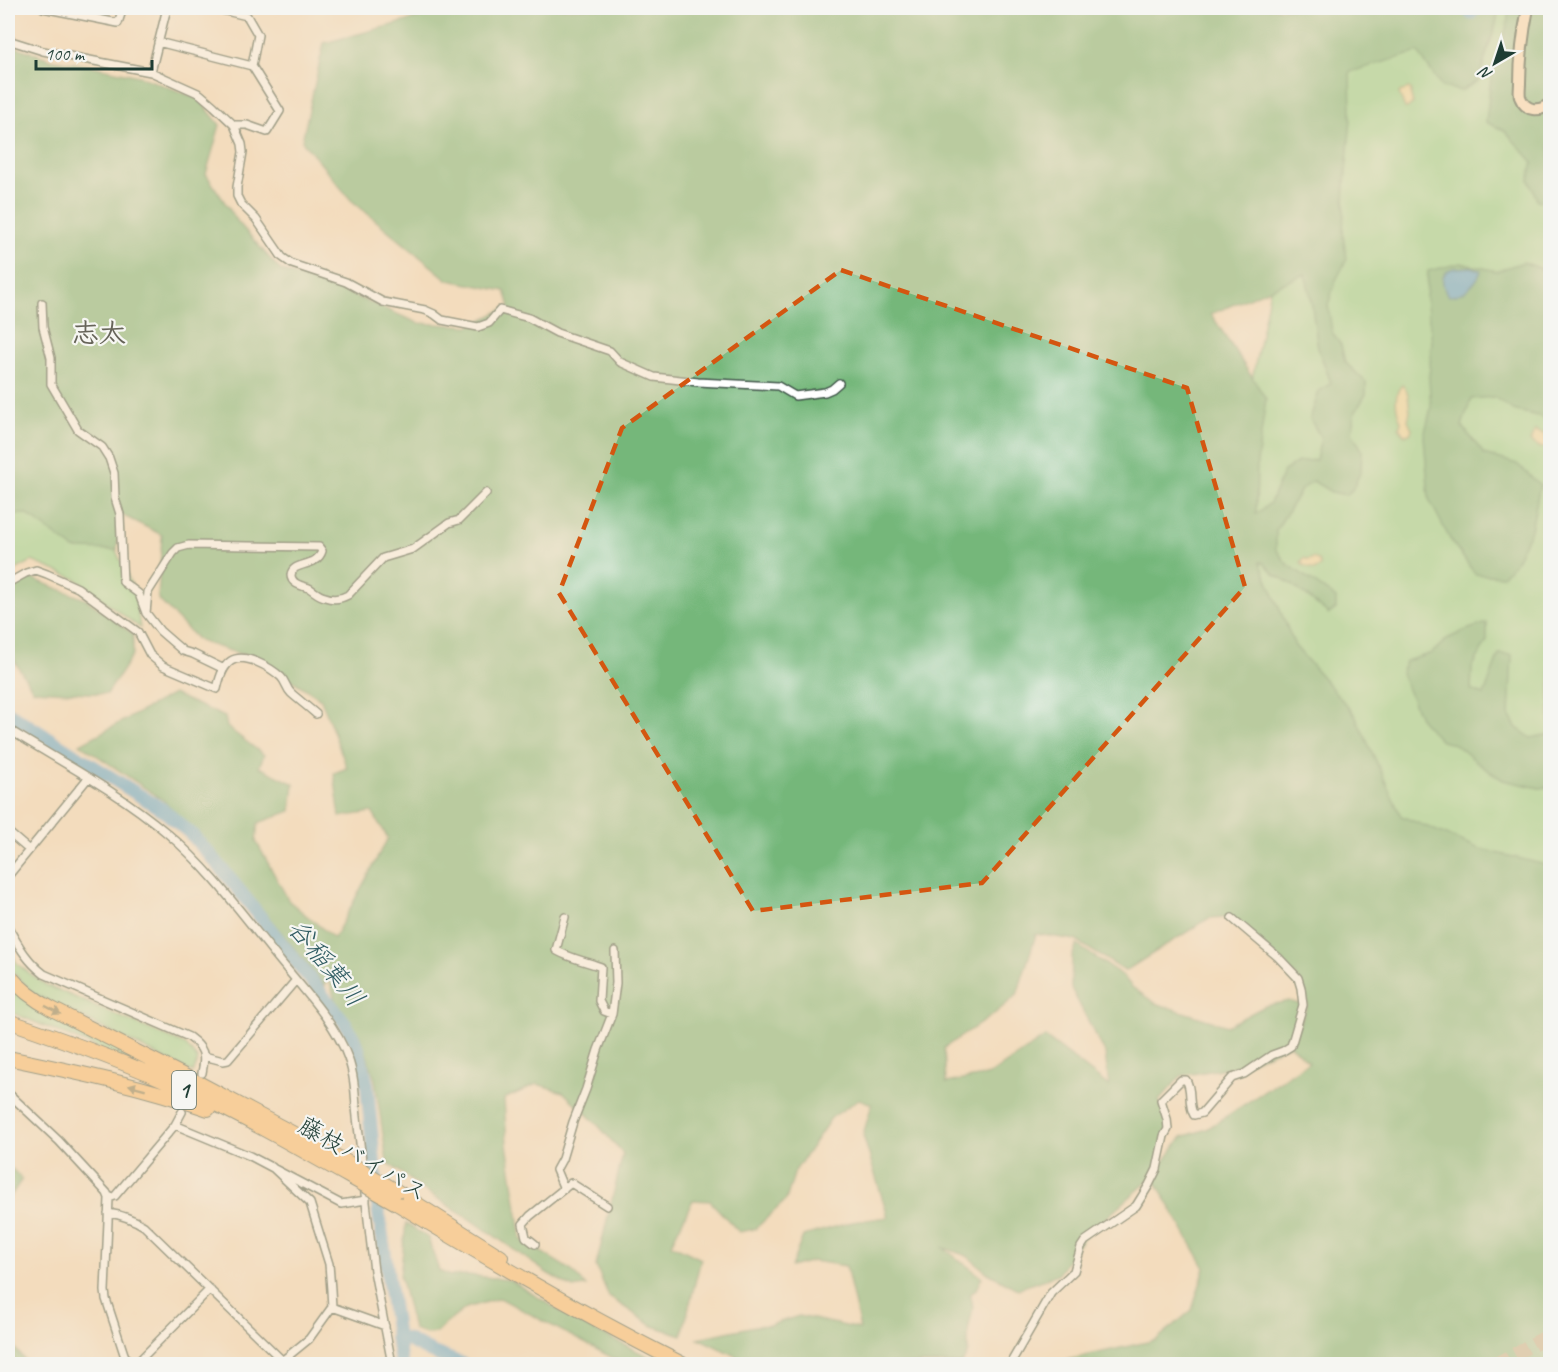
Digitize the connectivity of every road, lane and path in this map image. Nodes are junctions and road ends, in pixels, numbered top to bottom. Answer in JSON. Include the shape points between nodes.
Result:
{"nodes":[{"id":1,"x":43,"y":8,"type":"edge"},
{"id":2,"x":123,"y":8,"type":"edge"},
{"id":3,"x":167,"y":8,"type":"edge"},
{"id":4,"x":213,"y":8,"type":"edge"},
{"id":5,"x":1528,"y":8,"type":"edge"},
{"id":6,"x":8,"y":40,"type":"edge"},
{"id":7,"x":158,"y":42,"type":"junction"},
{"id":8,"x":252,"y":66,"type":"junction"},
{"id":9,"x":151,"y":72,"type":"junction"},
{"id":10,"x":1551,"y":104,"type":"edge"},
{"id":11,"x":234,"y":125,"type":"junction"},
{"id":12,"x":42,"y":303,"type":"dead end"},
{"id":13,"x":839,"y":382,"type":"dead end"},
{"id":14,"x":486,"y":493,"type":"dead end"},
{"id":15,"x":8,"y":583,"type":"edge"},
{"id":16,"x":146,"y":613,"type":"junction"},
{"id":17,"x":224,"y":669,"type":"junction"},
{"id":18,"x":316,"y":714,"type":"dead end"},
{"id":19,"x":8,"y":729,"type":"edge"},
{"id":20,"x":88,"y":778,"type":"junction"},
{"id":21,"x":8,"y":832,"type":"edge"},
{"id":22,"x":29,"y":850,"type":"junction"},
{"id":23,"x":8,"y":876,"type":"edge"},
{"id":24,"x":565,"y":917,"type":"dead end"},
{"id":25,"x":1232,"y":918,"type":"dead end"},
{"id":26,"x":8,"y":927,"type":"edge"},
{"id":27,"x":615,"y":951,"type":"dead end"},
{"id":28,"x":8,"y":974,"type":"edge"},
{"id":29,"x":296,"y":980,"type":"junction"},
{"id":30,"x":612,"y":1014,"type":"junction"},
{"id":31,"x":8,"y":1021,"type":"edge"},
{"id":32,"x":204,"y":1056,"type":"junction"},
{"id":33,"x":8,"y":1058,"type":"edge"},
{"id":34,"x":202,"y":1073,"type":"dead end"},
{"id":35,"x":8,"y":1093,"type":"edge"},
{"id":36,"x":182,"y":1112,"type":"dead end"},
{"id":37,"x":175,"y":1125,"type":"junction"},
{"id":38,"x":269,"y":1131,"type":"junction"},
{"id":39,"x":272,"y":1167,"type":"junction"},
{"id":40,"x":354,"y":1172,"type":"junction"},
{"id":41,"x":564,"y":1189,"type":"junction"},
{"id":42,"x":109,"y":1198,"type":"junction"},
{"id":43,"x":366,"y":1200,"type":"junction"},
{"id":44,"x":607,"y":1206,"type":"dead end"},
{"id":45,"x":108,"y":1214,"type":"junction"},
{"id":46,"x":535,"y":1244,"type":"dead end"},
{"id":47,"x":210,"y":1290,"type":"junction"},
{"id":48,"x":332,"y":1307,"type":"junction"},
{"id":49,"x":385,"y":1326,"type":"junction"},
{"id":50,"x":284,"y":1363,"type":"edge"},
{"id":51,"x":129,"y":1365,"type":"edge"},
{"id":52,"x":136,"y":1365,"type":"edge"},
{"id":53,"x":392,"y":1365,"type":"edge"},
{"id":54,"x":682,"y":1365,"type":"edge"},
{"id":55,"x":1010,"y":1365,"type":"edge"}],
"edges":[{"from":1,"to":2,"type":"street","via":[[118,23]]},
{"from":3,"to":7,"type":"street"},
{"from":4,"to":8,"type":"street","via":[[247,16],[258,35]]},
{"from":5,"to":10,"type":"street","via":[[1520,96],[1527,107],[1535,110]]},
{"from":6,"to":9,"type":"street","via":[[43,51]]},
{"from":7,"to":8,"type":"street"},
{"from":7,"to":9,"type":"street"},
{"from":8,"to":11,"type":"street","via":[[280,111],[267,132]]},
{"from":9,"to":11,"type":"street","via":[[200,94]]},
{"from":11,"to":13,"type":"street","via":[[243,152],[237,196],[282,257],[292,264],[346,282],[382,302],[424,310],[442,320],[478,327],[489,323],[500,310],[529,318],[557,333],[610,351],[620,362],[654,377],[778,386],[795,396],[825,392]]},
{"from":12,"to":16,"type":"street","via":[[51,384],[78,430],[102,447],[110,458],[120,514],[123,582],[139,594]]},
{"from":14,"to":16,"type":"street","via":[[459,520],[413,549],[383,558],[340,599],[324,597],[293,580],[293,570],[320,557],[319,548],[189,545],[173,553],[148,592]]},
{"from":15,"to":17,"type":"street","via":[[36,570],[47,574],[78,588],[138,632],[150,655],[163,666],[217,689]]},
{"from":16,"to":17,"type":"street","via":[[183,651]]},
{"from":17,"to":18,"type":"street","via":[[241,658],[255,661],[282,678],[288,690]]},
{"from":19,"to":20,"type":"street"},
{"from":20,"to":22,"type":"street"},
{"from":20,"to":29,"type":"street","via":[[143,813],[187,851]]},
{"from":21,"to":22,"type":"street"},
{"from":22,"to":23,"type":"street"},
{"from":24,"to":30,"type":"street","via":[[556,950],[601,967],[599,1001],[604,1011]]},
{"from":25,"to":55,"type":"street","via":[[1298,978],[1303,1005],[1291,1046],[1232,1078],[1202,1113],[1194,1115],[1191,1110],[1186,1080],[1181,1080],[1161,1100],[1168,1129],[1149,1185],[1136,1206],[1085,1241],[1074,1271],[1051,1293]]},
{"from":26,"to":32,"type":"street","via":[[23,954],[44,974],[189,1037],[199,1044]]},
{"from":27,"to":30,"type":"street"},
{"from":28,"to":40,"type":"highway","number":"1","one_way":true,"via":[[51,1010],[202,1084]]},
{"from":29,"to":32,"type":"street","via":[[228,1060]]},
{"from":29,"to":43,"type":"street","via":[[340,1040],[348,1059]]},
{"from":30,"to":41,"type":"street","via":[[556,1170]]},
{"from":31,"to":38,"type":"highway","name":"藤枝バイパス","number":"1","via":[[155,1077]]},
{"from":32,"to":34,"type":"street"},
{"from":38,"to":33,"type":"highway","number":"1","one_way":true,"via":[[172,1096]]},
{"from":35,"to":42,"type":"street","via":[[59,1141]]},
{"from":36,"to":37,"type":"street"},
{"from":37,"to":39,"type":"street"},
{"from":37,"to":42,"type":"street","via":[[115,1196]]},
{"from":38,"to":40,"type":"highway","name":"藤枝バイパス","number":"1"},
{"from":39,"to":43,"type":"street","via":[[341,1204]]},
{"from":39,"to":48,"type":"street","via":[[310,1203],[329,1264]]},
{"from":40,"to":54,"type":"highway","name":"藤枝バイパス","number":"1","bridge":true,"via":[[480,1254]]},
{"from":41,"to":44,"type":"street","via":[[571,1183]]},
{"from":41,"to":46,"type":"street","via":[[523,1224],[526,1237]]},
{"from":42,"to":45,"type":"street"},
{"from":43,"to":49,"type":"street"},
{"from":45,"to":47,"type":"street","via":[[125,1216],[144,1226]]},
{"from":45,"to":51,"type":"street","via":[[106,1299]]},
{"from":47,"to":50,"type":"street"},
{"from":47,"to":52,"type":"street"},
{"from":48,"to":49,"type":"street"},
{"from":48,"to":50,"type":"street","via":[[309,1339]]},
{"from":49,"to":53,"type":"street"}]}
